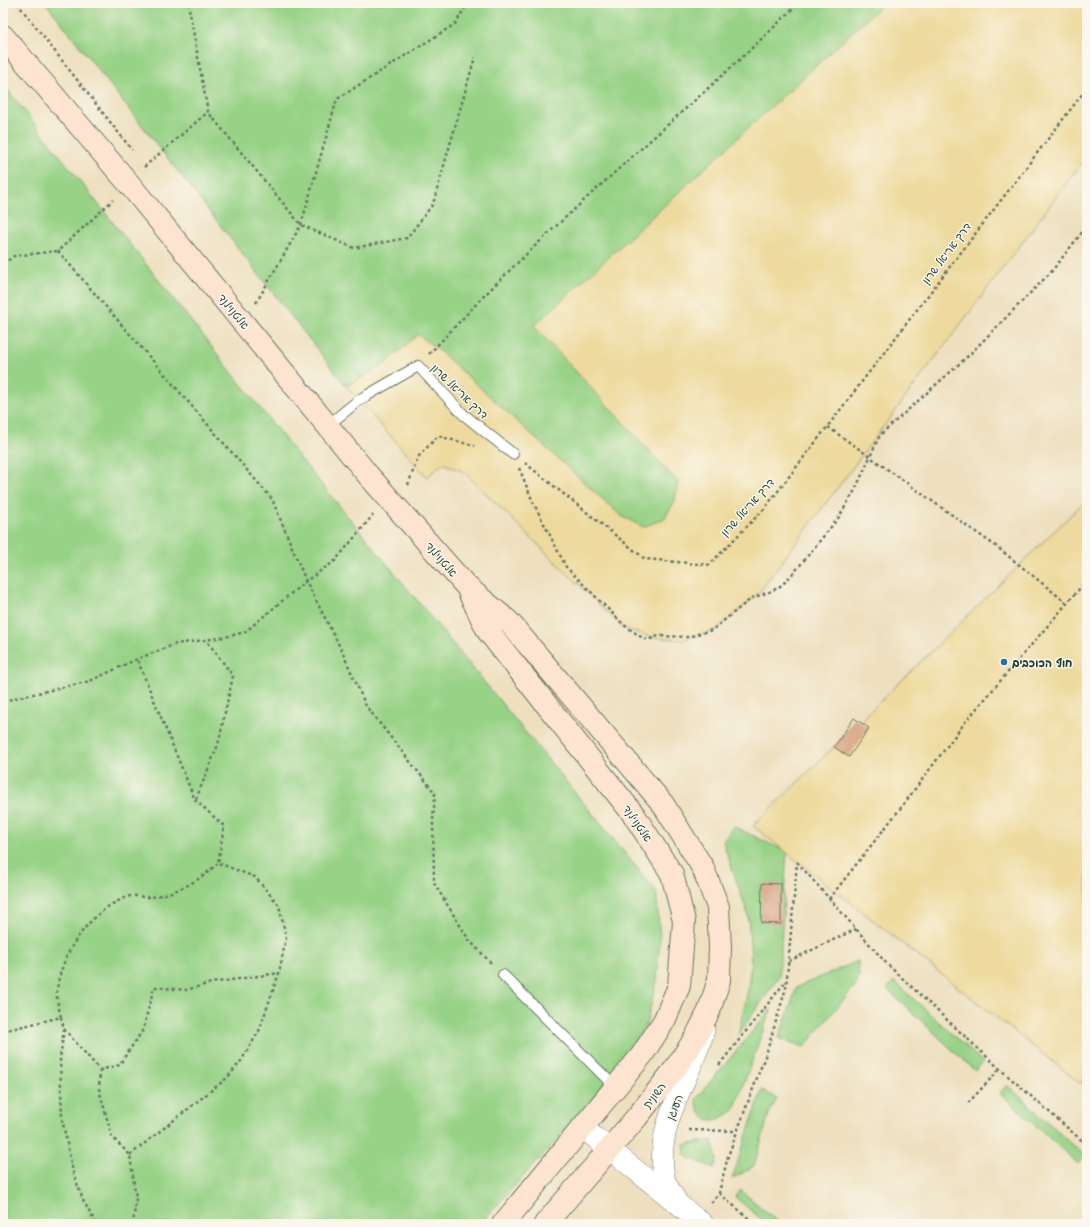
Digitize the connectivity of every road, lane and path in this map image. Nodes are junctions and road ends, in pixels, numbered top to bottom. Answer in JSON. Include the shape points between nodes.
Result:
{"nodes":[{"id":1,"x":188,"y":3,"type":"edge"},
{"id":2,"x":468,"y":3,"type":"edge"},
{"id":3,"x":799,"y":3,"type":"edge"},
{"id":4,"x":3,"y":36,"type":"edge"},
{"id":5,"x":475,"y":57,"type":"dead end"},
{"id":6,"x":1087,"y":88,"type":"edge"},
{"id":7,"x":208,"y":112,"type":"junction"},
{"id":8,"x":130,"y":184,"type":"junction"},
{"id":9,"x":301,"y":225,"type":"junction"},
{"id":10,"x":1087,"y":226,"type":"edge"},
{"id":11,"x":58,"y":251,"type":"junction"},
{"id":12,"x":3,"y":264,"type":"edge"},
{"id":13,"x":255,"y":305,"type":"dead end"},
{"id":14,"x":418,"y":366,"type":"junction"},
{"id":15,"x":327,"y":426,"type":"junction"},
{"id":16,"x":828,"y":427,"type":"junction"},
{"id":17,"x":478,"y":446,"type":"dead end"},
{"id":18,"x":513,"y":454,"type":"junction"},
{"id":19,"x":870,"y":456,"type":"junction"},
{"id":20,"x":393,"y":503,"type":"junction"},
{"id":21,"x":1087,"y":580,"type":"edge"},
{"id":22,"x":306,"y":581,"type":"junction"},
{"id":23,"x":466,"y":586,"type":"junction"},
{"id":24,"x":1068,"y":604,"type":"junction"},
{"id":25,"x":207,"y":641,"type":"junction"},
{"id":26,"x":137,"y":658,"type":"junction"},
{"id":27,"x":3,"y":701,"type":"edge"},
{"id":28,"x":195,"y":800,"type":"junction"},
{"id":29,"x":218,"y":863,"type":"junction"},
{"id":30,"x":829,"y":899,"type":"junction"},
{"id":31,"x":856,"y":929,"type":"junction"},
{"id":32,"x":720,"y":946,"type":"joint"},
{"id":33,"x":789,"y":961,"type":"junction"},
{"id":34,"x":279,"y":973,"type":"junction"},
{"id":35,"x":503,"y":975,"type":"joint"},
{"id":36,"x":788,"y":980,"type":"junction"},
{"id":37,"x":709,"y":1011,"type":"junction"},
{"id":38,"x":61,"y":1017,"type":"junction"},
{"id":39,"x":64,"y":1029,"type":"junction"},
{"id":40,"x":3,"y":1031,"type":"edge"},
{"id":41,"x":719,"y":1065,"type":"dead end"},
{"id":42,"x":1000,"y":1069,"type":"junction"},
{"id":43,"x":100,"y":1070,"type":"junction"},
{"id":44,"x":615,"y":1087,"type":"junction"},
{"id":45,"x":968,"y":1102,"type":"dead end"},
{"id":46,"x":583,"y":1128,"type":"junction"},
{"id":47,"x":681,"y":1129,"type":"dead end"},
{"id":48,"x":736,"y":1131,"type":"junction"},
{"id":49,"x":1087,"y":1145,"type":"edge"},
{"id":50,"x":608,"y":1150,"type":"junction"},
{"id":51,"x":130,"y":1155,"type":"junction"},
{"id":52,"x":719,"y":1193,"type":"junction"},
{"id":53,"x":678,"y":1204,"type":"junction"},
{"id":54,"x":701,"y":1222,"type":"edge"},
{"id":55,"x":96,"y":1224,"type":"edge"},
{"id":56,"x":133,"y":1224,"type":"edge"},
{"id":57,"x":503,"y":1224,"type":"edge"},
{"id":58,"x":545,"y":1224,"type":"edge"},
{"id":59,"x":755,"y":1224,"type":"edge"}],
"edges":[{"from":1,"to":7,"type":"path"},
{"from":2,"to":9,"type":"path","via":[[455,24],[337,99]]},
{"from":3,"to":14,"type":"path","via":[[743,58],[506,273]]},
{"from":4,"to":8,"type":"street","name":"אלטנוילנד"},
{"from":5,"to":9,"type":"path","via":[[433,204],[407,238],[354,248]]},
{"from":6,"to":16,"type":"path","name":"דרך אריאל שרון"},
{"from":7,"to":8,"type":"path","via":[[145,166]]},
{"from":7,"to":9,"type":"path"},
{"from":8,"to":11,"type":"path"},
{"from":8,"to":15,"type":"street","name":"אלטנוילנד"},
{"from":9,"to":13,"type":"path"},
{"from":10,"to":19,"type":"path","via":[[1051,272],[968,356],[880,435]]},
{"from":11,"to":12,"type":"path","via":[[14,256]]},
{"from":11,"to":22,"type":"path","via":[[272,499]]},
{"from":14,"to":15,"type":"lane","name":"דרך אריאל שרון","via":[[359,400]]},
{"from":14,"to":18,"type":"lane","name":"דרך אריאל שרון","via":[[463,414]]},
{"from":15,"to":20,"type":"street","name":"אלטנוילנד"},
{"from":16,"to":18,"type":"path","name":"דרך אריאל שרון","via":[[765,508],[709,565],[645,559]]},
{"from":16,"to":19,"type":"path"},
{"from":17,"to":20,"type":"path","via":[[438,436],[418,457]]},
{"from":18,"to":19,"type":"path","via":[[533,502],[566,567],[624,625],[644,639],[650,640],[658,636],[688,637],[712,630],[752,598],[782,585],[839,517],[855,490]]},
{"from":19,"to":24,"type":"path","via":[[996,547]]},
{"from":20,"to":22,"type":"path","via":[[335,561]]},
{"from":20,"to":23,"type":"street","name":"אלטנוילנד"},
{"from":21,"to":24,"type":"path"},
{"from":22,"to":25,"type":"path","via":[[245,632]]},
{"from":22,"to":35,"type":"path","via":[[341,649],[366,706],[435,793],[434,883],[469,940]]},
{"from":23,"to":32,"type":"street","name":"אלטנוילנד","via":[[509,622],[663,804],[703,868],[718,907]]},
{"from":23,"to":44,"type":"street","name":"אלטנוילנד","via":[[488,631],[634,815],[672,874],[684,921],[679,986],[664,1021],[642,1055]]},
{"from":24,"to":30,"type":"path","via":[[966,721]]},
{"from":25,"to":26,"type":"path","via":[[176,644]]},
{"from":25,"to":28,"type":"path","via":[[233,676],[218,745]]},
{"from":26,"to":27,"type":"path","via":[[90,680]]},
{"from":26,"to":28,"type":"path"},
{"from":28,"to":29,"type":"path","via":[[224,826]]},
{"from":29,"to":34,"type":"path","via":[[255,877],[279,906],[286,938]]},
{"from":29,"to":38,"type":"path","via":[[204,877],[176,891],[150,897],[129,896],[114,902],[95,917],[64,962],[57,991]]},
{"from":30,"to":31,"type":"path"},
{"from":30,"to":33,"type":"path","via":[[797,862]]},
{"from":31,"to":33,"type":"path"},
{"from":31,"to":42,"type":"path","via":[[887,964]]},
{"from":32,"to":37,"type":"street","name":"השונית","via":[[719,980]]},
{"from":33,"to":36,"type":"path"},
{"from":34,"to":43,"type":"path","via":[[211,983],[186,990],[154,987],[143,1030],[119,1065]]},
{"from":34,"to":51,"type":"path","via":[[259,1031],[241,1061],[227,1078]]},
{"from":35,"to":44,"type":"lane"},
{"from":36,"to":41,"type":"path"},
{"from":36,"to":48,"type":"path","via":[[767,1051]]},
{"from":37,"to":50,"type":"street","name":"השונית","via":[[675,1069]]},
{"from":37,"to":53,"type":"street","name":"העוגן","via":[[699,1051],[672,1109],[665,1132],[662,1158],[664,1178]]},
{"from":38,"to":39,"type":"path"},
{"from":38,"to":40,"type":"path"},
{"from":39,"to":43,"type":"path"},
{"from":39,"to":55,"type":"path","via":[[60,1058],[62,1119],[73,1172],[83,1200]]},
{"from":42,"to":45,"type":"path"},
{"from":42,"to":49,"type":"path"},
{"from":43,"to":51,"type":"path","via":[[99,1089],[112,1137]]},
{"from":44,"to":46,"type":"street"},
{"from":46,"to":50,"type":"street","name":"העוגן"},
{"from":46,"to":57,"type":"street"},
{"from":47,"to":48,"type":"path"},
{"from":48,"to":52,"type":"path"},
{"from":50,"to":53,"type":"street","name":"העוגן"},
{"from":50,"to":58,"type":"street","name":"השונית"},
{"from":51,"to":56,"type":"path","via":[[136,1198]]},
{"from":52,"to":54,"type":"path"},
{"from":52,"to":59,"type":"path"},
{"from":53,"to":54,"type":"street","name":"העוגן"}]}
